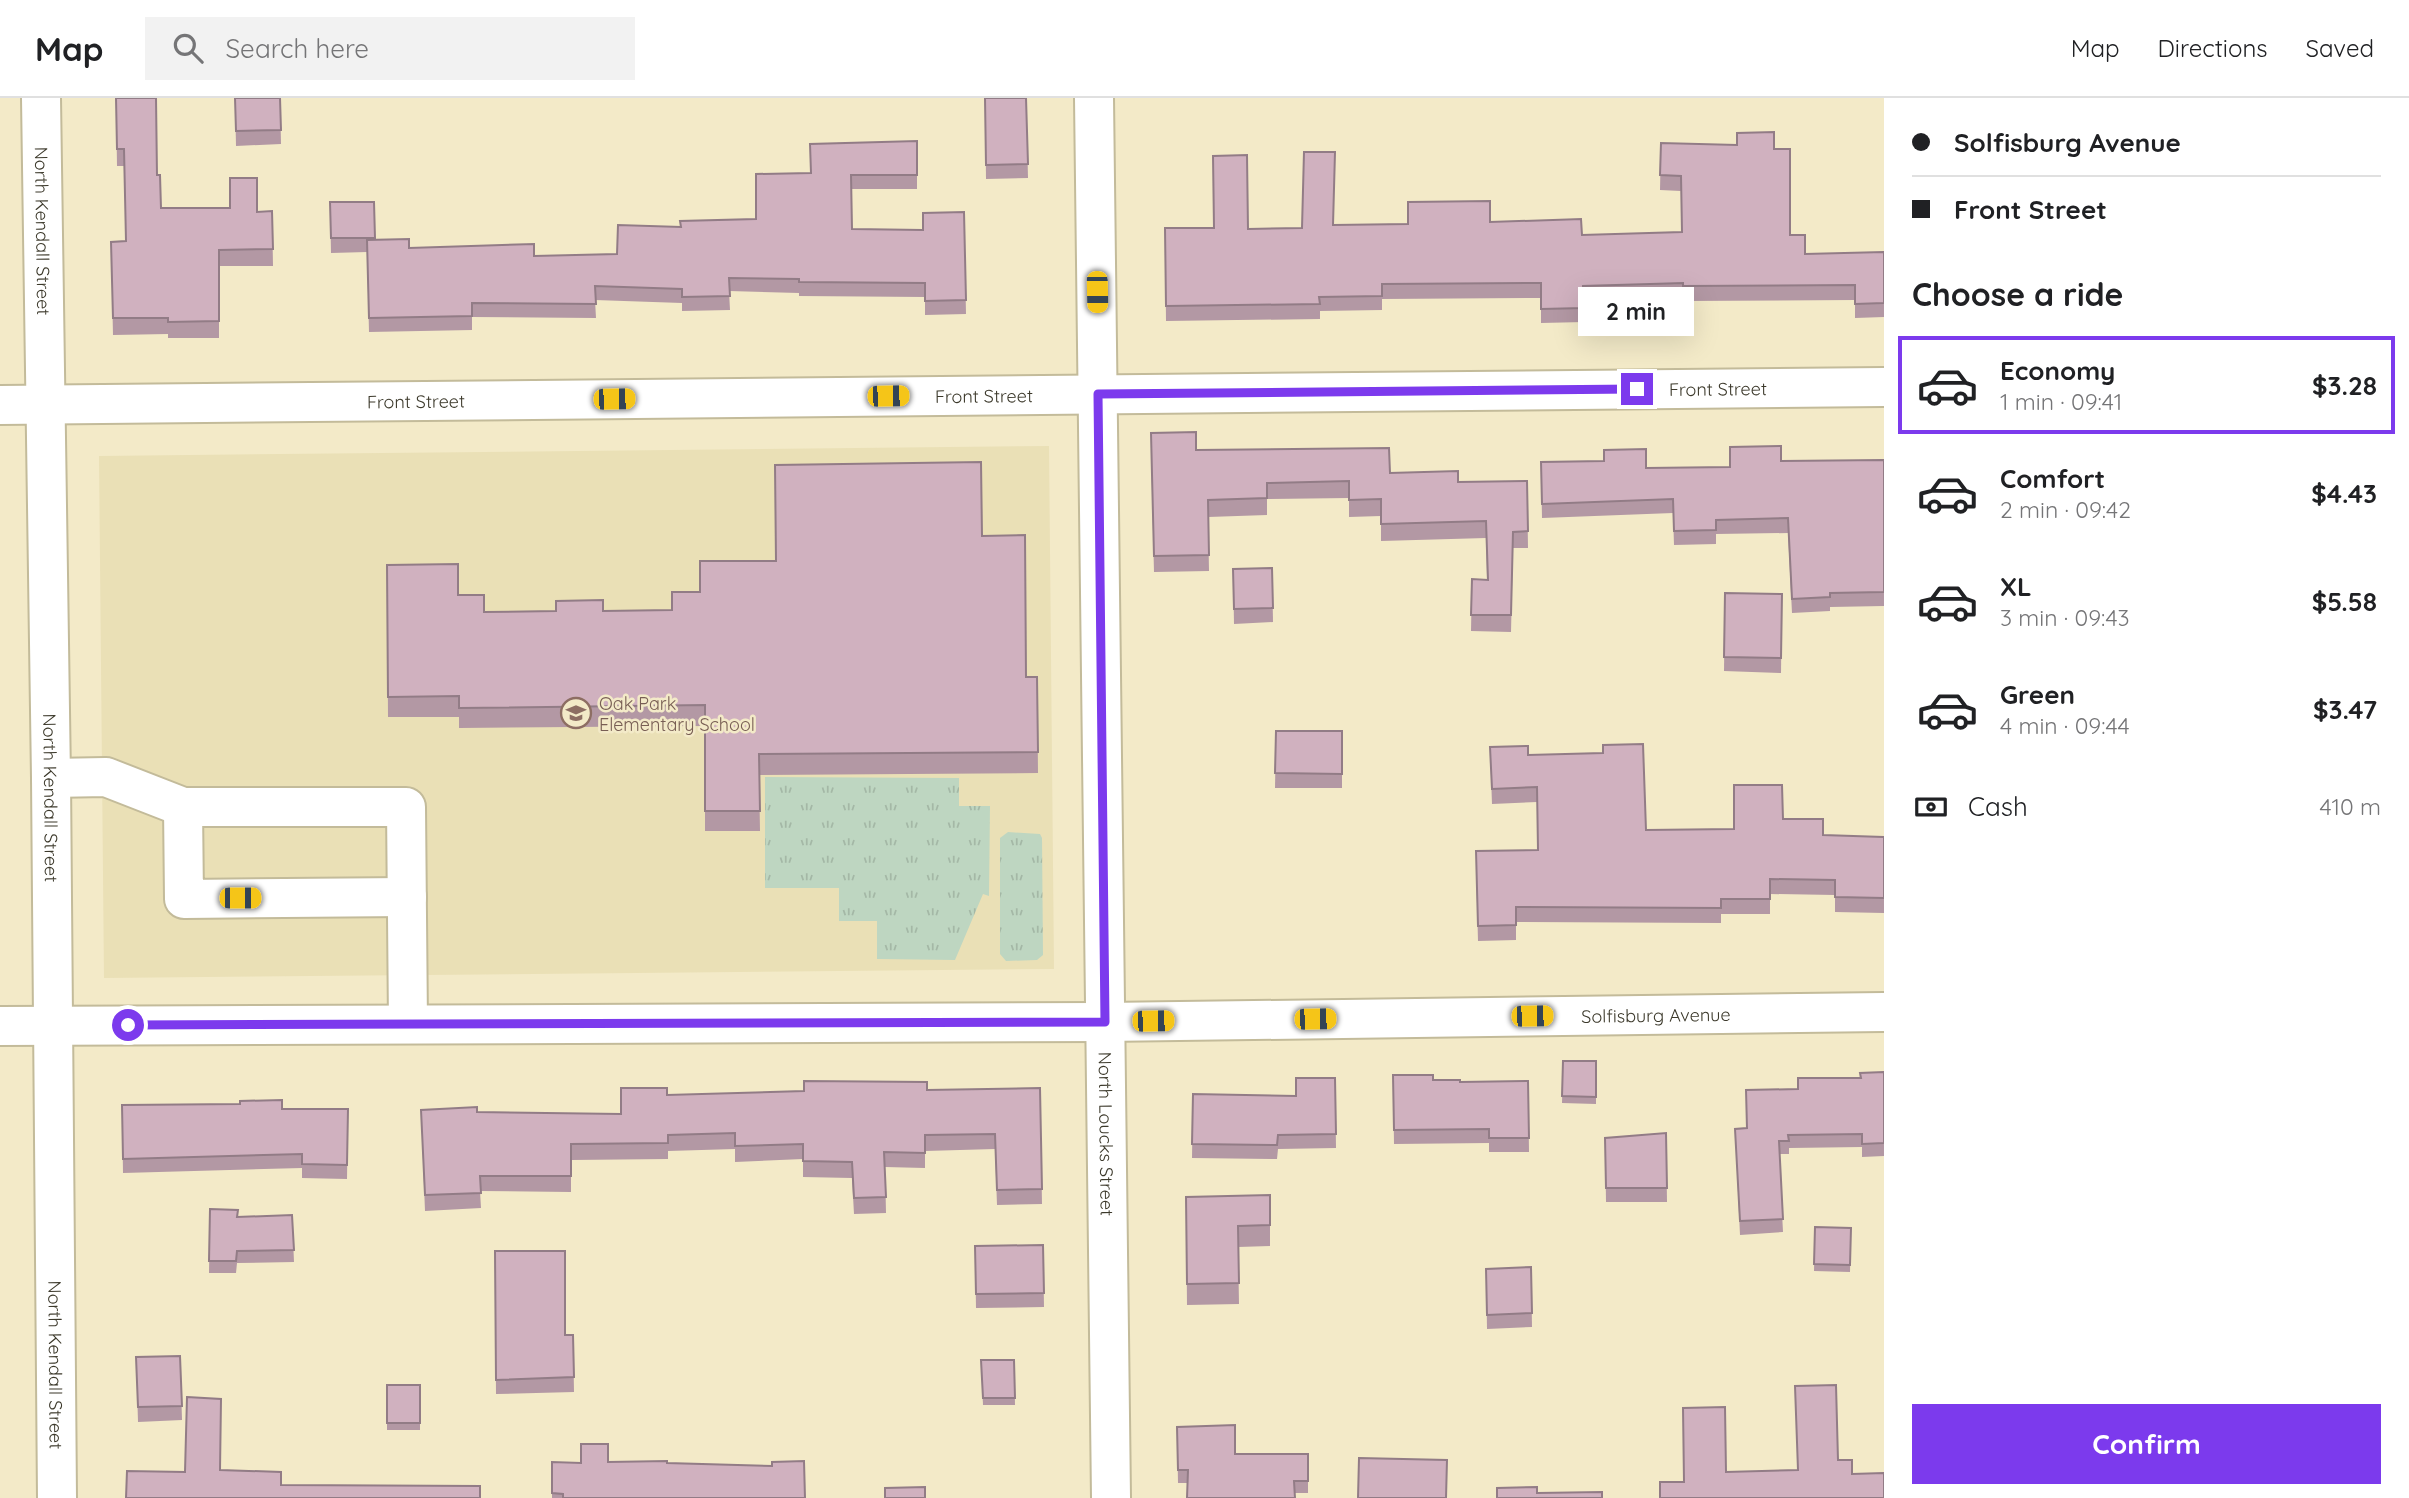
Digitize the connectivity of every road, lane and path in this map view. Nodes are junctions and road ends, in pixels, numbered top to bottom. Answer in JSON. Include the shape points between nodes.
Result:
{"nodes":[{"id":1,"x":41,"y":98,"type":"edge"},
{"id":2,"x":1094,"y":98,"type":"edge"},
{"id":3,"x":1884,"y":387,"type":"edge"},
{"id":4,"x":1098,"y":394,"type":"junction"},
{"id":5,"x":44,"y":404,"type":"junction"},
{"id":6,"x":0,"y":405,"type":"edge"},
{"id":7,"x":51,"y":778,"type":"junction"},
{"id":8,"x":183,"y":807,"type":"junction"},
{"id":9,"x":407,"y":897,"type":"junction"},
{"id":10,"x":1884,"y":1012,"type":"edge"},
{"id":11,"x":1105,"y":1022,"type":"junction"},
{"id":12,"x":408,"y":1024,"type":"junction"},
{"id":13,"x":0,"y":1026,"type":"edge"},
{"id":14,"x":52,"y":1026,"type":"junction"},
{"id":15,"x":57,"y":1498,"type":"edge"},
{"id":16,"x":1111,"y":1498,"type":"edge"}],
"edges":[{"from":1,"to":5,"type":"street","name":"North Kendall Street"},
{"from":2,"to":4,"type":"street","name":"North Loucks Street"},
{"from":3,"to":4,"type":"street","name":"Front Street"},
{"from":4,"to":5,"type":"street","name":"Front Street"},
{"from":4,"to":11,"type":"street","name":"North Loucks Street"},
{"from":5,"to":6,"type":"street","name":"Front Street"},
{"from":5,"to":7,"type":"street","name":"North Kendall Street"},
{"from":7,"to":8,"type":"street","via":[[106,777]]},
{"from":7,"to":14,"type":"street","name":"North Kendall Street"},
{"from":8,"to":9,"type":"street","via":[[407,807]]},
{"from":8,"to":9,"type":"street","via":[[184,899]]},
{"from":9,"to":12,"type":"street"},
{"from":10,"to":11,"type":"street","name":"Solfisburg Avenue"},
{"from":11,"to":12,"type":"street","name":"Solfisburg Avenue"},
{"from":11,"to":16,"type":"street","name":"North Loucks Street"},
{"from":12,"to":14,"type":"street","name":"Solfisburg Avenue"},
{"from":13,"to":14,"type":"street","name":"Solfisburg Avenue"},
{"from":14,"to":15,"type":"street","name":"North Kendall Street"}]}
